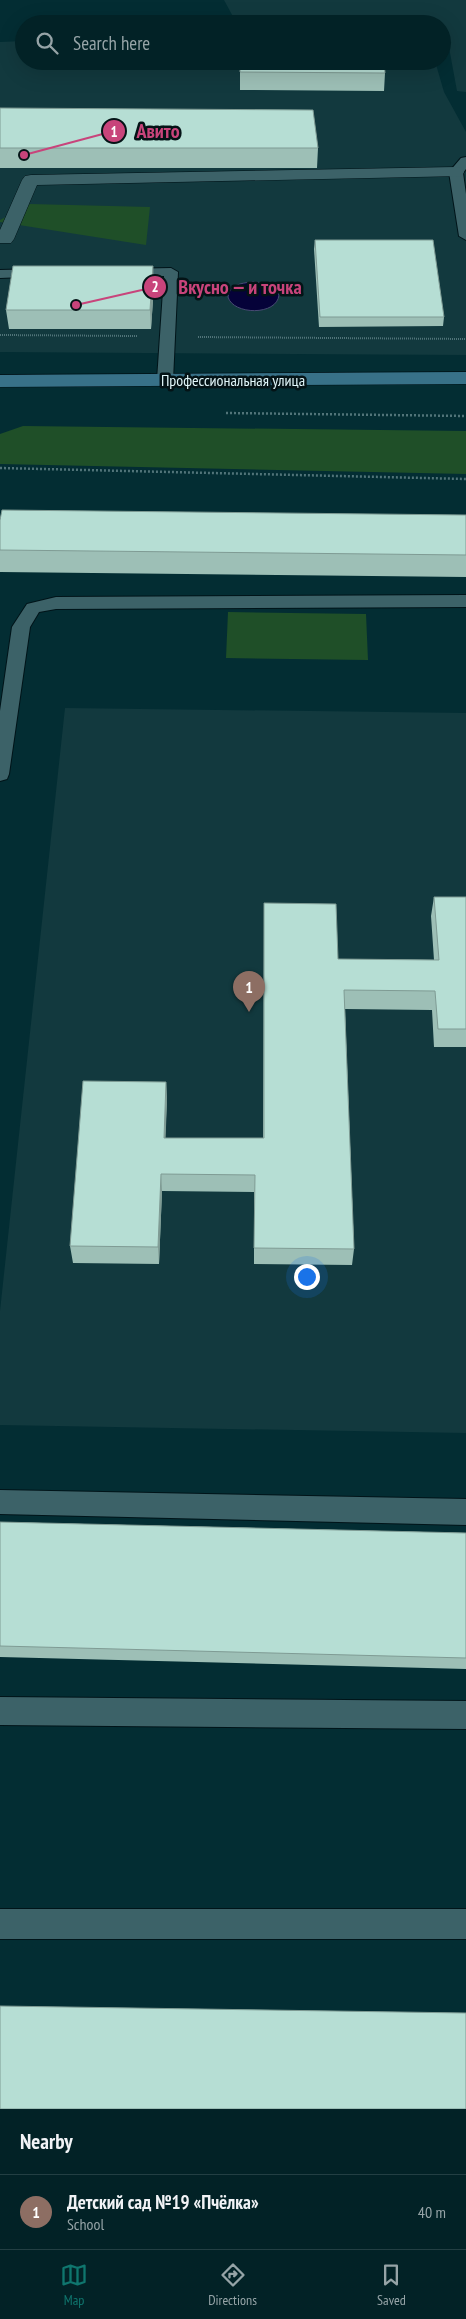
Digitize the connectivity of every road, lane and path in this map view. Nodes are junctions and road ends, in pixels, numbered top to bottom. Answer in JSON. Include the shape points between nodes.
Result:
{"nodes":[{"id":1,"x":461,"y":167,"type":"edge"},
{"id":2,"x":466,"y":236,"type":"edge"},
{"id":3,"x":2,"y":239,"type":"edge"},
{"id":4,"x":57,"y":273,"type":"edge"},
{"id":5,"x":114,"y":273,"type":"edge"},
{"id":6,"x":0,"y":274,"type":"edge"},
{"id":7,"x":0,"y":335,"type":"edge"},
{"id":8,"x":168,"y":336,"type":"junction"},
{"id":9,"x":466,"y":339,"type":"edge"},
{"id":10,"x":466,"y":378,"type":"edge"},
{"id":11,"x":165,"y":380,"type":"junction"},
{"id":12,"x":0,"y":381,"type":"edge"},
{"id":13,"x":220,"y":413,"type":"dead end"},
{"id":14,"x":466,"y":416,"type":"edge"},
{"id":15,"x":0,"y":468,"type":"edge"},
{"id":16,"x":466,"y":479,"type":"edge"},
{"id":17,"x":466,"y":601,"type":"edge"},
{"id":18,"x":0,"y":774,"type":"edge"},
{"id":19,"x":0,"y":1502,"type":"edge"},
{"id":20,"x":466,"y":1512,"type":"edge"},
{"id":21,"x":0,"y":1711,"type":"edge"},
{"id":22,"x":466,"y":1715,"type":"edge"},
{"id":23,"x":0,"y":1924,"type":"edge"},
{"id":24,"x":466,"y":1924,"type":"edge"}],
"edges":[{"from":1,"to":2,"type":"lane"},
{"from":1,"to":3,"type":"street","via":[[31,180]]},
{"from":4,"to":6,"type":"lane"},
{"from":5,"to":8,"type":"lane","via":[[171,272]]},
{"from":7,"to":8,"type":"path"},
{"from":8,"to":9,"type":"path"},
{"from":8,"to":11,"type":"lane"},
{"from":10,"to":11,"type":"main road","name":"Профессиональная улица"},
{"from":11,"to":12,"type":"main road","name":"Профессиональная улица"},
{"from":13,"to":14,"type":"path"},
{"from":15,"to":16,"type":"path"},
{"from":17,"to":18,"type":"lane","via":[[56,603],[33,608],[21,627]]},
{"from":19,"to":20,"type":"lane"},
{"from":21,"to":22,"type":"lane"},
{"from":23,"to":24,"type":"lane"}]}
